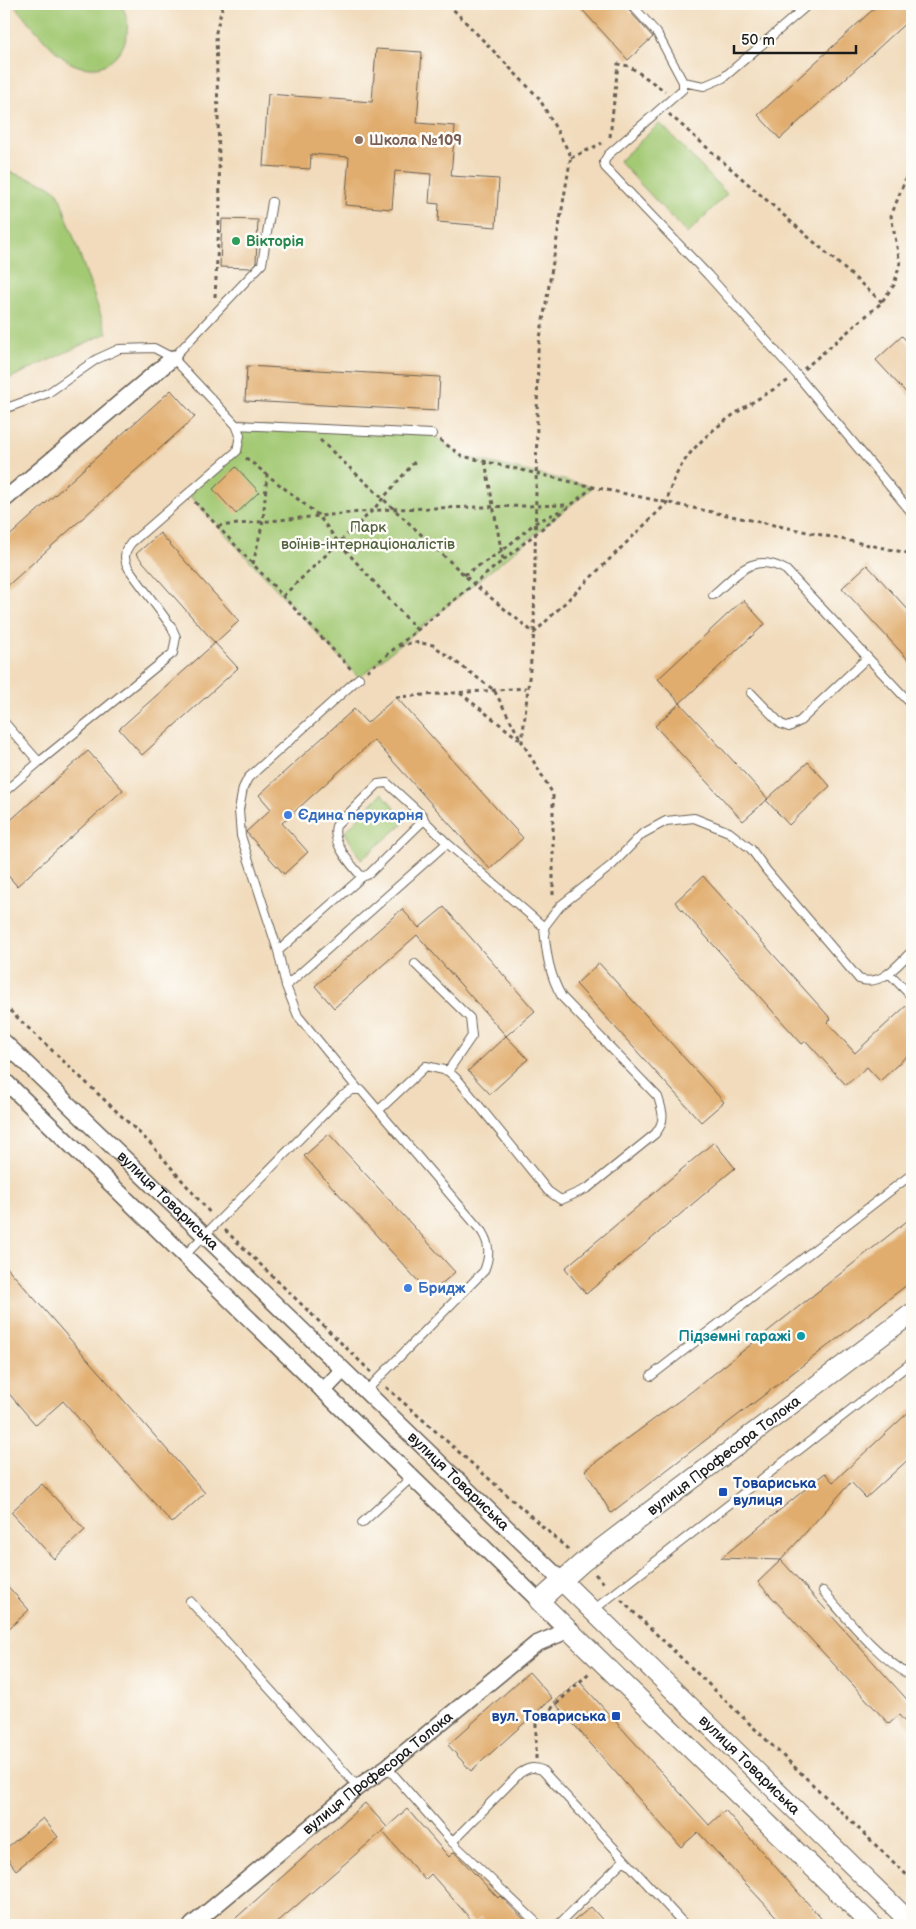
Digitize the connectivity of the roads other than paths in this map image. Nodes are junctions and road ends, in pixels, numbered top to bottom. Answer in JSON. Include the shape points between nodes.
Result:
{"nodes":[{"id":1,"x":631,"y":4,"type":"edge"},
{"id":2,"x":809,"y":4,"type":"edge"},
{"id":3,"x":683,"y":82,"type":"junction"},
{"id":4,"x":272,"y":202,"type":"dead end"},
{"id":5,"x":173,"y":358,"type":"junction"},
{"id":6,"x":4,"y":409,"type":"edge"},
{"id":7,"x":236,"y":425,"type":"junction"},
{"id":8,"x":432,"y":434,"type":"road end"},
{"id":9,"x":4,"y":500,"type":"edge"},
{"id":10,"x":912,"y":513,"type":"edge"},
{"id":11,"x":714,"y":595,"type":"dead end"},
{"id":12,"x":867,"y":658,"type":"junction"},
{"id":13,"x":359,"y":678,"type":"road end"},
{"id":14,"x":751,"y":693,"type":"dead end"},
{"id":15,"x":912,"y":705,"type":"edge"},
{"id":16,"x":4,"y":722,"type":"edge"},
{"id":17,"x":39,"y":762,"type":"junction"},
{"id":18,"x":4,"y":792,"type":"edge"},
{"id":19,"x":424,"y":820,"type":"junction"},
{"id":20,"x":447,"y":843,"type":"junction"},
{"id":21,"x":362,"y":878,"type":"junction"},
{"id":22,"x":544,"y":927,"type":"junction"},
{"id":23,"x":912,"y":951,"type":"edge"},
{"id":24,"x":278,"y":952,"type":"junction"},
{"id":25,"x":415,"y":964,"type":"dead end"},
{"id":26,"x":889,"y":973,"type":"junction"},
{"id":27,"x":286,"y":986,"type":"junction"},
{"id":28,"x":912,"y":997,"type":"edge"},
{"id":29,"x":4,"y":1042,"type":"edge"},
{"id":30,"x":448,"y":1071,"type":"junction"},
{"id":31,"x":4,"y":1080,"type":"edge"},
{"id":32,"x":357,"y":1088,"type":"junction"},
{"id":33,"x":379,"y":1110,"type":"junction"},
{"id":34,"x":912,"y":1174,"type":"edge"},
{"id":35,"x":203,"y":1235,"type":"junction"},
{"id":36,"x":184,"y":1256,"type":"junction"},
{"id":37,"x":912,"y":1313,"type":"edge"},
{"id":38,"x":912,"y":1362,"type":"edge"},
{"id":39,"x":343,"y":1370,"type":"junction"},
{"id":40,"x":651,"y":1376,"type":"dead end"},
{"id":41,"x":323,"y":1391,"type":"junction"},
{"id":42,"x":365,"y":1392,"type":"junction"},
{"id":43,"x":413,"y":1476,"type":"junction"},
{"id":44,"x":362,"y":1523,"type":"dead end"},
{"id":45,"x":561,"y":1580,"type":"junction"},
{"id":46,"x":823,"y":1592,"type":"dead end"},
{"id":47,"x":190,"y":1601,"type":"dead end"},
{"id":48,"x":539,"y":1601,"type":"junction"},
{"id":49,"x":592,"y":1611,"type":"junction"},
{"id":50,"x":568,"y":1630,"type":"junction"},
{"id":51,"x":912,"y":1677,"type":"edge"},
{"id":52,"x":387,"y":1766,"type":"junction"},
{"id":53,"x":358,"y":1787,"type":"junction"},
{"id":54,"x":452,"y":1842,"type":"junction"},
{"id":55,"x":624,"y":1860,"type":"junction"},
{"id":56,"x":912,"y":1924,"type":"edge"},
{"id":57,"x":192,"y":1925,"type":"edge"},
{"id":58,"x":539,"y":1925,"type":"edge"},
{"id":59,"x":558,"y":1925,"type":"edge"},
{"id":60,"x":685,"y":1925,"type":"edge"},
{"id":61,"x":872,"y":1925,"type":"edge"}],
"edges":[{"from":1,"to":3,"type":"lane","via":[[657,33]]},
{"from":2,"to":3,"type":"lane","via":[[723,78],[704,86]]},
{"from":3,"to":10,"type":"lane","via":[[683,89],[674,98],[608,156],[605,167],[797,375]]},
{"from":4,"to":5,"type":"lane","via":[[262,264]]},
{"from":5,"to":6,"type":"lane","via":[[154,348],[119,349],[97,359],[48,393]]},
{"from":5,"to":7,"type":"lane"},
{"from":5,"to":9,"type":"street"},
{"from":7,"to":8,"type":"lane"},
{"from":7,"to":17,"type":"lane","via":[[240,435],[237,451],[126,550],[129,569],[175,632],[174,653]]},
{"from":11,"to":12,"type":"lane","via":[[750,563],[770,562],[786,570]]},
{"from":12,"to":14,"type":"lane","via":[[800,721],[789,727],[781,724]]},
{"from":12,"to":15,"type":"lane"},
{"from":13,"to":24,"type":"lane","via":[[248,778],[243,788],[239,810],[242,836]]},
{"from":16,"to":17,"type":"lane"},
{"from":17,"to":18,"type":"lane"},
{"from":19,"to":20,"type":"lane"},
{"from":19,"to":21,"type":"lane","via":[[370,874]]},
{"from":19,"to":21,"type":"lane","via":[[392,786],[378,784],[336,826],[334,832]]},
{"from":20,"to":22,"type":"lane"},
{"from":20,"to":27,"type":"lane"},
{"from":21,"to":24,"type":"lane"},
{"from":22,"to":26,"type":"lane","via":[[553,913],[612,865],[642,834],[666,821],[694,818],[729,832],[751,849],[855,976],[871,981]]},
{"from":22,"to":30,"type":"lane","via":[[554,983],[562,997],[658,1097],[664,1119],[661,1127],[588,1188],[561,1200],[548,1191],[473,1096]]},
{"from":23,"to":26,"type":"lane"},
{"from":24,"to":27,"type":"lane"},
{"from":25,"to":30,"type":"lane","via":[[470,1018],[472,1036]]},
{"from":26,"to":28,"type":"lane"},
{"from":27,"to":32,"type":"lane","via":[[298,1016]]},
{"from":29,"to":35,"type":"street","name":"вулиця Товариська"},
{"from":30,"to":33,"type":"lane","via":[[426,1066]]},
{"from":31,"to":36,"type":"street","name":"вулиця Товариська"},
{"from":32,"to":33,"type":"lane"},
{"from":32,"to":35,"type":"lane","via":[[342,1096]]},
{"from":33,"to":42,"type":"lane","via":[[482,1232],[489,1250],[484,1270]]},
{"from":34,"to":40,"type":"lane"},
{"from":35,"to":36,"type":"lane"},
{"from":35,"to":39,"type":"street","name":"вулиця Товариська"},
{"from":36,"to":41,"type":"street","name":"вулиця Товариська"},
{"from":37,"to":45,"type":"street","name":"вулиця Професора Толока"},
{"from":38,"to":49,"type":"lane"},
{"from":39,"to":41,"type":"street"},
{"from":39,"to":42,"type":"street","name":"вулиця Товариська"},
{"from":41,"to":43,"type":"street","name":"вулиця Товариська"},
{"from":42,"to":45,"type":"street","name":"вулиця Товариська"},
{"from":43,"to":44,"type":"lane"},
{"from":43,"to":48,"type":"street","name":"вулиця Товариська"},
{"from":45,"to":48,"type":"street","name":"вулиця Професора Толока"},
{"from":45,"to":49,"type":"street","name":"вулиця Товариська"},
{"from":46,"to":51,"type":"lane","via":[[874,1648]]},
{"from":47,"to":53,"type":"lane"},
{"from":48,"to":50,"type":"street","name":"вулиця Товариська"},
{"from":49,"to":56,"type":"street","name":"вулиця Товариська"},
{"from":50,"to":52,"type":"street","name":"вулиця Професора Толока","via":[[536,1644]]},
{"from":50,"to":61,"type":"street","name":"вулиця Товариська"},
{"from":52,"to":53,"type":"street","name":"вулиця Професора Толока"},
{"from":52,"to":54,"type":"lane"},
{"from":53,"to":57,"type":"street","name":"вулиця Професора Толока"},
{"from":54,"to":55,"type":"lane","via":[[520,1773],[535,1767],[551,1778]]},
{"from":54,"to":58,"type":"lane"},
{"from":55,"to":59,"type":"lane"},
{"from":55,"to":60,"type":"lane"}]}
